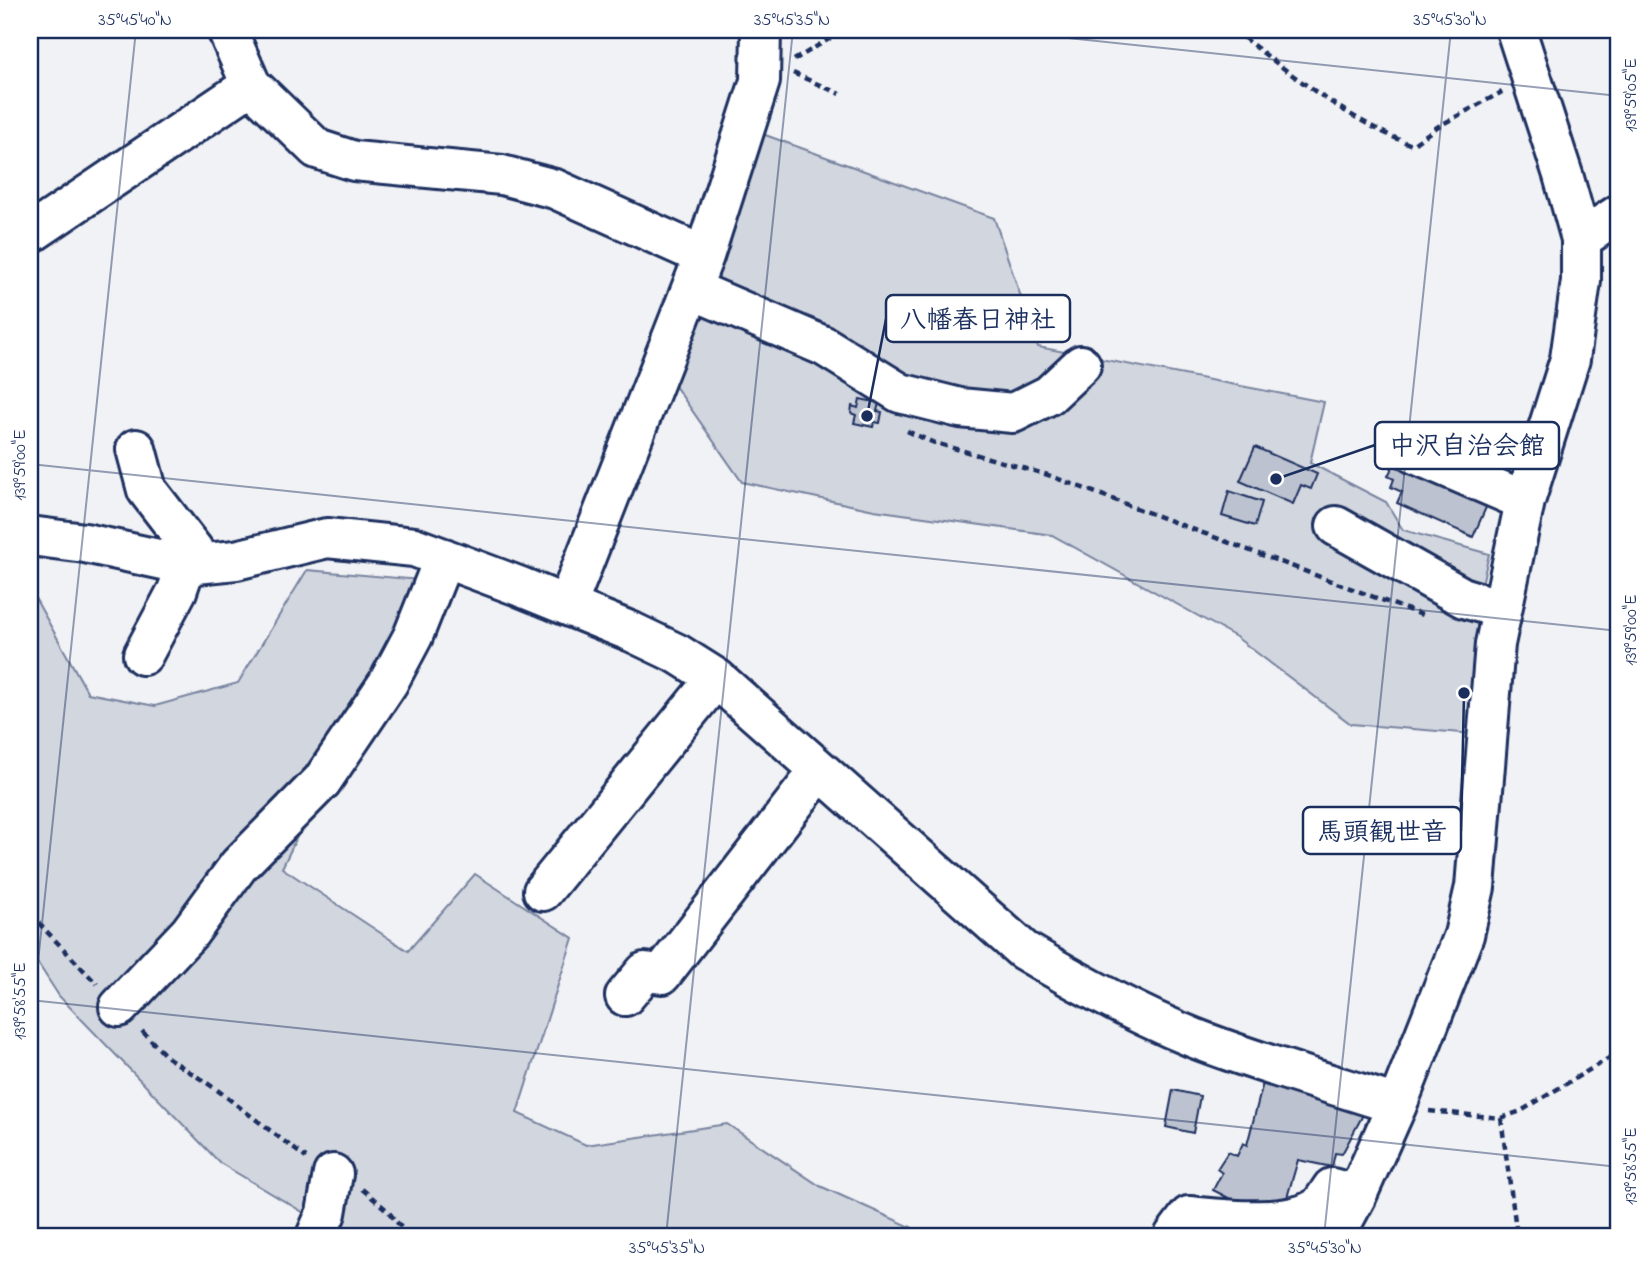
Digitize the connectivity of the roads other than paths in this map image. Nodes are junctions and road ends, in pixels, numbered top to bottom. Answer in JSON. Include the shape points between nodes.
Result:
{"nodes":[{"id":1,"x":227,"y":30,"type":"edge"},
{"id":2,"x":761,"y":30,"type":"edge"},
{"id":3,"x":1516,"y":30,"type":"edge"},
{"id":4,"x":251,"y":85,"type":"junction"},
{"id":5,"x":1619,"y":214,"type":"edge"},
{"id":6,"x":30,"y":234,"type":"edge"},
{"id":7,"x":1581,"y":239,"type":"junction"},
{"id":8,"x":698,"y":272,"type":"junction"},
{"id":9,"x":1081,"y":365,"type":"dead end"},
{"id":10,"x":136,"y":449,"type":"dead end"},
{"id":11,"x":1413,"y":453,"type":"dead end"},
{"id":12,"x":1525,"y":501,"type":"junction"},
{"id":13,"x":1336,"y":526,"type":"dead end"},
{"id":14,"x":30,"y":536,"type":"edge"},
{"id":15,"x":444,"y":558,"type":"junction"},
{"id":16,"x":186,"y":565,"type":"junction"},
{"id":17,"x":567,"y":606,"type":"junction"},
{"id":18,"x":1502,"y":609,"type":"junction"},
{"id":19,"x":143,"y":654,"type":"dead end"},
{"id":20,"x":716,"y":678,"type":"junction"},
{"id":21,"x":820,"y":770,"type":"junction"},
{"id":22,"x":543,"y":891,"type":"dead end"},
{"id":23,"x":625,"y":996,"type":"dead end"},
{"id":24,"x":119,"y":1007,"type":"road end"},
{"id":25,"x":1397,"y":1105,"type":"junction"},
{"id":26,"x":333,"y":1174,"type":"road end"},
{"id":27,"x":1357,"y":1195,"type":"junction"},
{"id":28,"x":316,"y":1236,"type":"edge"},
{"id":29,"x":1174,"y":1236,"type":"edge"},
{"id":30,"x":1335,"y":1236,"type":"edge"}],
"edges":[{"from":1,"to":4,"type":"street"},
{"from":2,"to":8,"type":"street","via":[[771,74]]},
{"from":3,"to":7,"type":"street"},
{"from":4,"to":6,"type":"street"},
{"from":4,"to":8,"type":"street","via":[[317,149],[354,161],[502,174],[555,189]]},
{"from":5,"to":7,"type":"street"},
{"from":7,"to":12,"type":"street","via":[[1581,281],[1570,359]]},
{"from":8,"to":9,"type":"street","via":[[900,393],[960,408],[1013,414],[1049,395]]},
{"from":8,"to":17,"type":"street"},
{"from":10,"to":16,"type":"street","via":[[147,490],[194,551]]},
{"from":11,"to":12,"type":"street"},
{"from":12,"to":18,"type":"street"},
{"from":13,"to":18,"type":"street","via":[[1464,598]]},
{"from":14,"to":16,"type":"street"},
{"from":15,"to":16,"type":"street","via":[[414,547],[327,538],[236,560]]},
{"from":15,"to":17,"type":"street"},
{"from":15,"to":24,"type":"street","via":[[413,636],[388,683],[322,781],[239,865],[190,932]]},
{"from":16,"to":19,"type":"street","via":[[177,592]]},
{"from":17,"to":20,"type":"street","via":[[678,654]]},
{"from":18,"to":25,"type":"street","via":[[1495,643],[1475,887],[1464,935]]},
{"from":20,"to":21,"type":"street"},
{"from":20,"to":22,"type":"street"},
{"from":21,"to":23,"type":"street","via":[[662,974],[645,972]]},
{"from":21,"to":25,"type":"street","via":[[1023,950],[1060,973],[1195,1038]]},
{"from":25,"to":27,"type":"street"},
{"from":26,"to":28,"type":"street","via":[[326,1213]]},
{"from":27,"to":29,"type":"street","via":[[1332,1188],[1316,1209],[1294,1217],[1242,1221],[1189,1216]]},
{"from":27,"to":30,"type":"street"}]}
